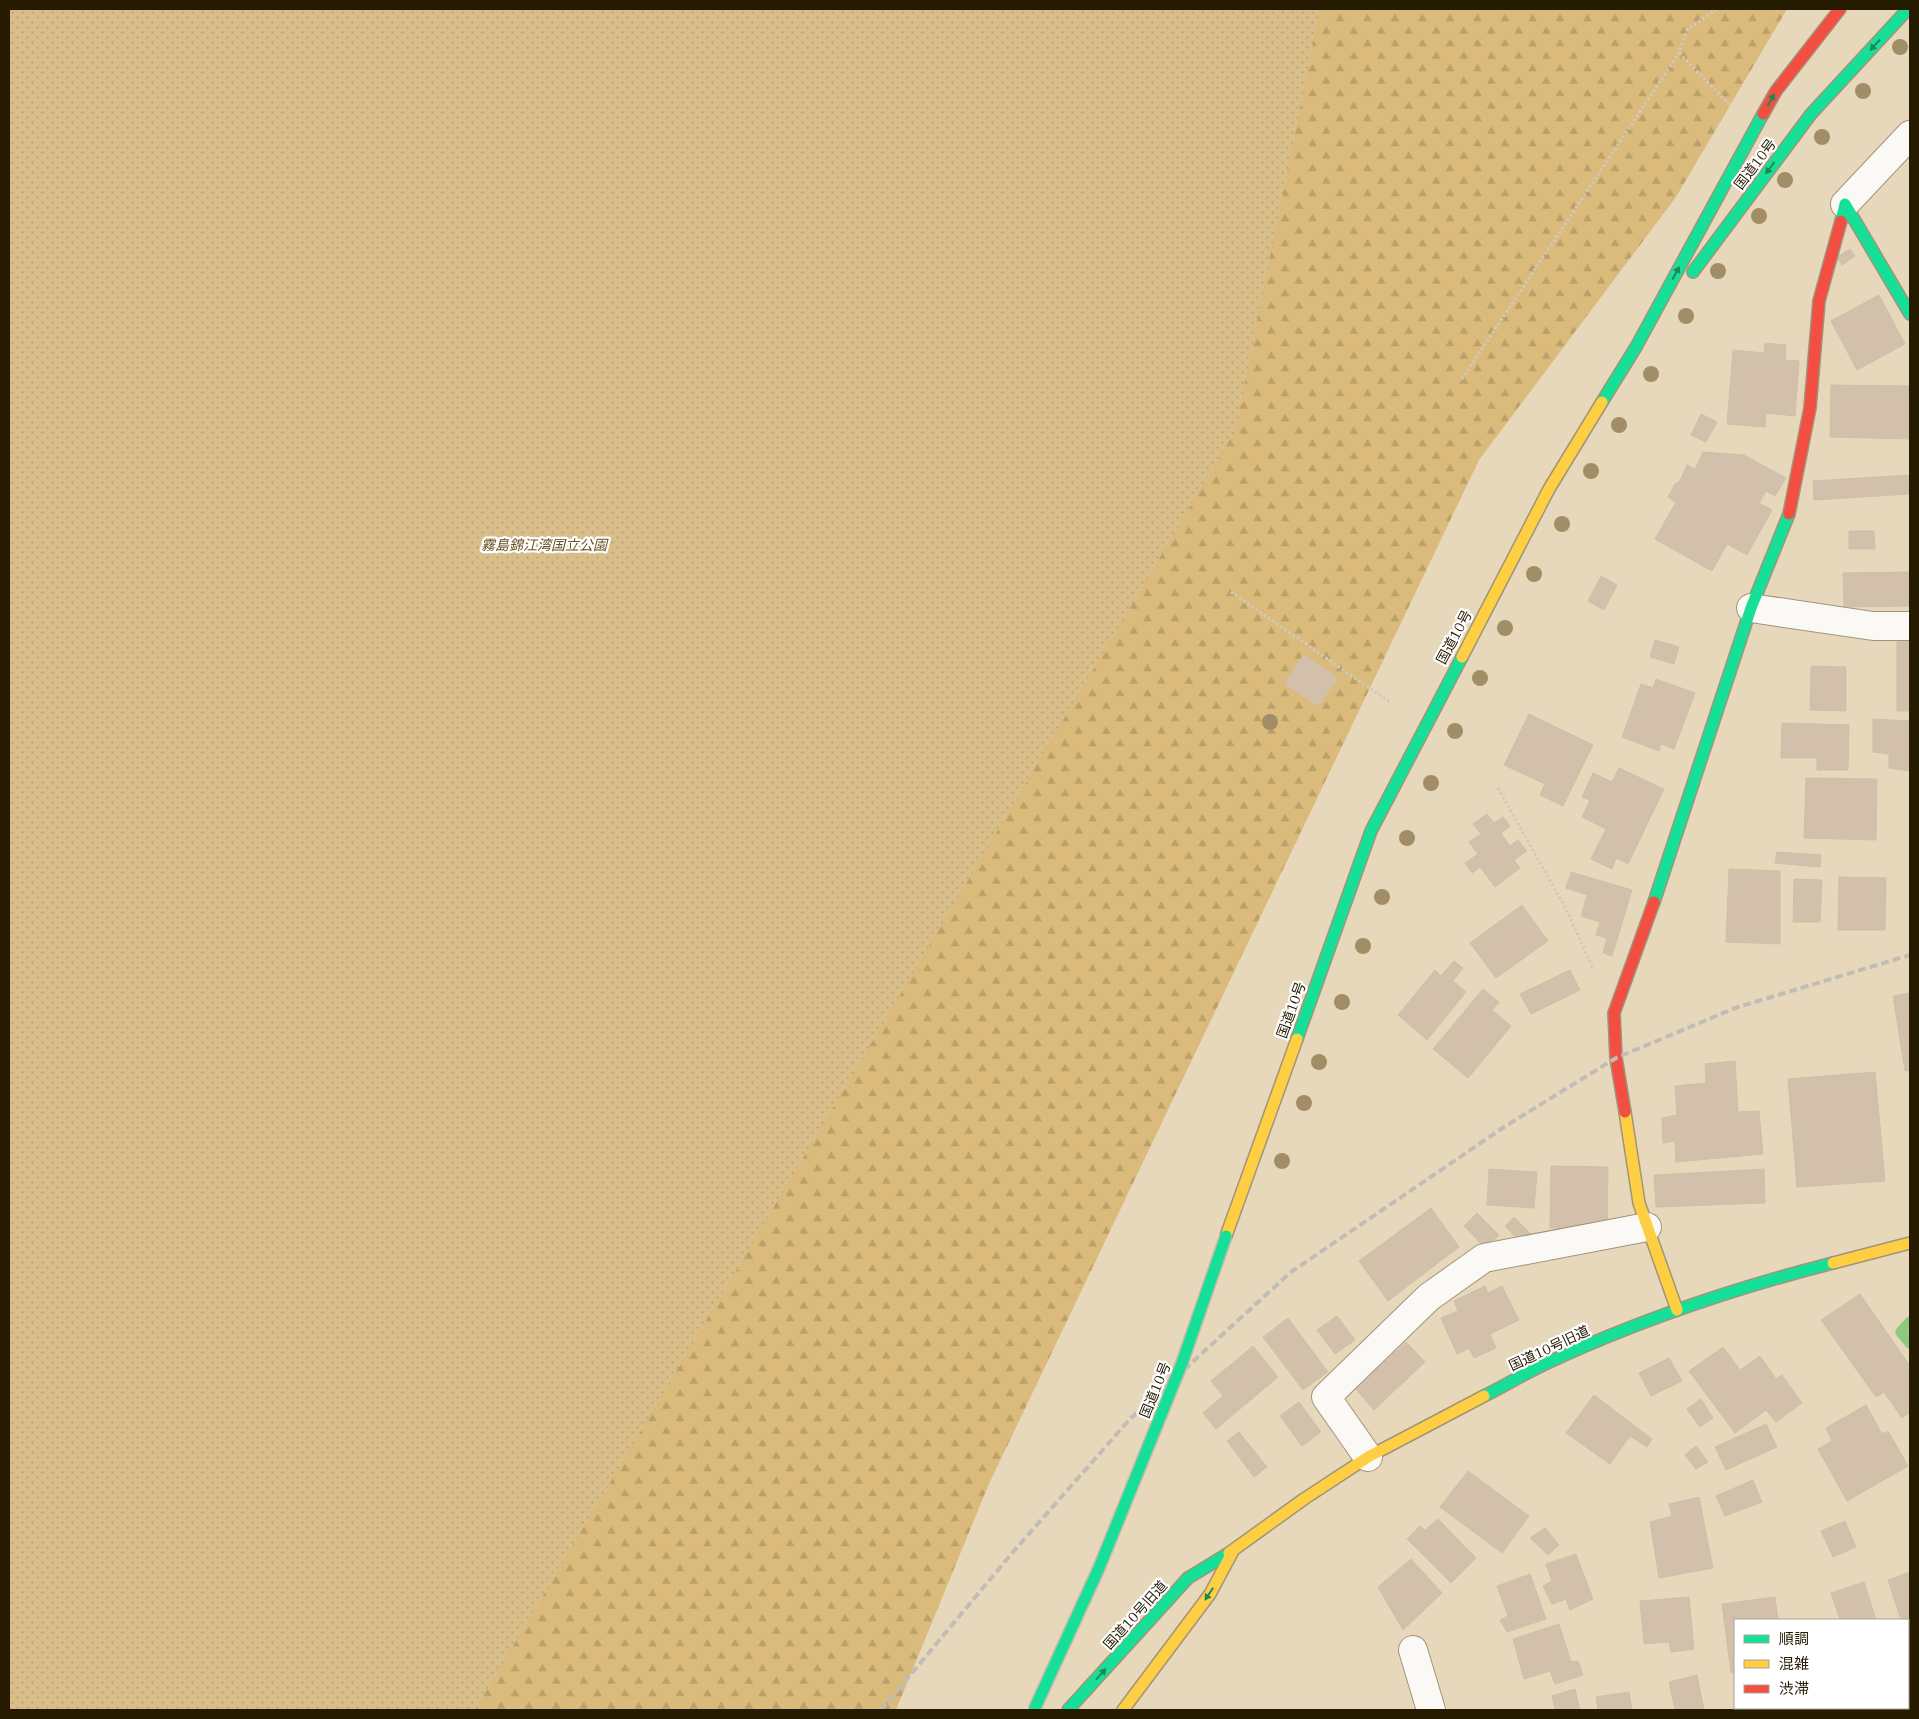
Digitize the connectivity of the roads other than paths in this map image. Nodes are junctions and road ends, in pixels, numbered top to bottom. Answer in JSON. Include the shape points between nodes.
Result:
{"nodes":[{"id":1,"x":1840,"y":9,"type":"edge"},
{"id":2,"x":1908,"y":9,"type":"edge"},
{"id":3,"x":1910,"y":135,"type":"edge"},
{"id":4,"x":1845,"y":204,"type":"junction"},
{"id":5,"x":1910,"y":314,"type":"edge"},
{"id":6,"x":1636,"y":347,"type":"junction"},
{"id":7,"x":1751,"y":608,"type":"junction"},
{"id":8,"x":1910,"y":626,"type":"edge"},
{"id":9,"x":1647,"y":1227,"type":"junction"},
{"id":10,"x":1910,"y":1243,"type":"edge"},
{"id":11,"x":1677,"y":1310,"type":"junction"},
{"id":12,"x":1368,"y":1457,"type":"junction"},
{"id":13,"x":1233,"y":1551,"type":"junction"},
{"id":14,"x":1413,"y":1650,"type":"dead end"},
{"id":15,"x":1034,"y":1710,"type":"edge"},
{"id":16,"x":1068,"y":1710,"type":"edge"},
{"id":17,"x":1123,"y":1710,"type":"edge"},
{"id":18,"x":1431,"y":1710,"type":"edge"}],
"edges":[{"from":6,"to":1,"type":"main road","name":"国道10号","one_way":true,"via":[[1776,91]]},
{"from":2,"to":6,"type":"main road","name":"国道10号","one_way":true,"via":[[1812,114]]},
{"from":3,"to":4,"type":"street"},
{"from":4,"to":5,"type":"main road"},
{"from":4,"to":7,"type":"main road","via":[[1819,300],[1810,408],[1790,513]]},
{"from":6,"to":15,"type":"main road","name":"国道10号","bridge":true,"via":[[1549,490],[1371,831],[1182,1363],[1099,1568]]},
{"from":7,"to":8,"type":"street","via":[[1873,626]]},
{"from":7,"to":9,"type":"main road","via":[[1614,1014],[1616,1058],[1639,1203]]},
{"from":9,"to":11,"type":"main road"},
{"from":9,"to":12,"type":"street","via":[[1484,1258],[1430,1297],[1326,1397]]},
{"from":10,"to":11,"type":"main road","name":"国道10号旧道","via":[[1774,1278]]},
{"from":11,"to":12,"type":"main road","name":"国道10号旧道","via":[[1557,1358]]},
{"from":12,"to":13,"type":"main road","name":"国道10号旧道"},
{"from":16,"to":13,"type":"main road","name":"国道10号旧道","one_way":true,"via":[[1188,1578]]},
{"from":13,"to":17,"type":"main road","name":"国道10号旧道","one_way":true,"via":[[1210,1594]]},
{"from":14,"to":18,"type":"street"}]}
